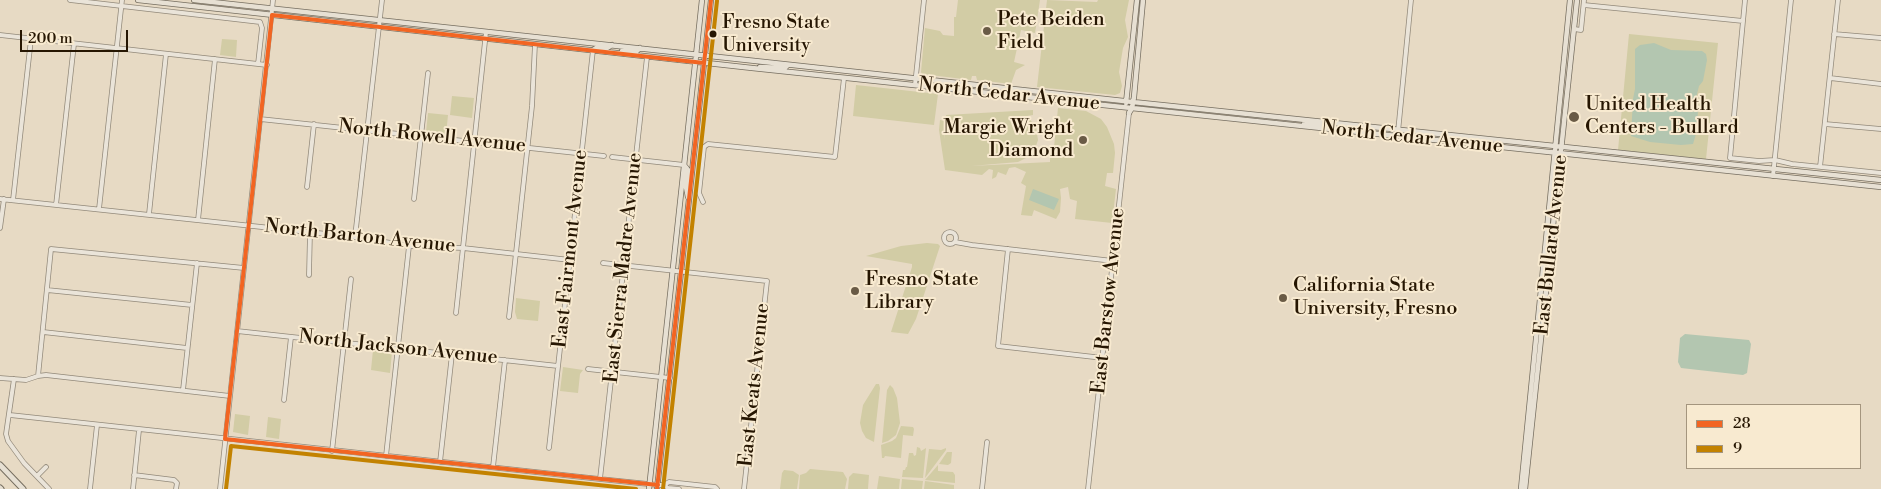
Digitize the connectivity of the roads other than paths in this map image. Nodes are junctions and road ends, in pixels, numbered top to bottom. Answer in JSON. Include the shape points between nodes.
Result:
{"nodes":[{"id":1,"x":70,"y":0,"type":"edge"},
{"id":2,"x":122,"y":0,"type":"edge"},
{"id":3,"x":138,"y":0,"type":"edge"},
{"id":4,"x":194,"y":0,"type":"edge"},
{"id":5,"x":273,"y":0,"type":"edge"},
{"id":6,"x":382,"y":0,"type":"edge"},
{"id":7,"x":702,"y":0,"type":"edge"},
{"id":8,"x":711,"y":0,"type":"edge"},
{"id":9,"x":924,"y":0,"type":"edge"},
{"id":10,"x":1137,"y":0,"type":"edge"},
{"id":11,"x":1143,"y":0,"type":"edge"},
{"id":12,"x":1412,"y":0,"type":"edge"},
{"id":13,"x":1570,"y":0,"type":"edge"},
{"id":14,"x":1577,"y":0,"type":"edge"},
{"id":15,"x":1745,"y":0,"type":"edge"},
{"id":16,"x":1791,"y":0,"type":"edge"},
{"id":17,"x":1838,"y":0,"type":"edge"},
{"id":18,"x":211,"y":2,"type":"junction"},
{"id":19,"x":1584,"y":2,"type":"edge"},
{"id":20,"x":121,"y":6,"type":"junction"},
{"id":21,"x":189,"y":6,"type":"junction"},
{"id":22,"x":272,"y":9,"type":"junction"},
{"id":23,"x":272,"y":15,"type":"junction"},
{"id":24,"x":380,"y":20,"type":"junction"},
{"id":25,"x":1743,"y":21,"type":"junction"},
{"id":26,"x":379,"y":26,"type":"junction"},
{"id":27,"x":1574,"y":29,"type":"junction"},
{"id":28,"x":486,"y":32,"type":"junction"},
{"id":29,"x":1834,"y":34,"type":"junction"},
{"id":30,"x":0,"y":35,"type":"edge"},
{"id":31,"x":486,"y":38,"type":"junction"},
{"id":32,"x":1881,"y":38,"type":"edge"},
{"id":33,"x":31,"y":39,"type":"junction"},
{"id":34,"x":74,"y":44,"type":"junction"},
{"id":35,"x":535,"y":44,"type":"junction"},
{"id":36,"x":594,"y":44,"type":"junction"},
{"id":37,"x":612,"y":45,"type":"junction"},
{"id":38,"x":116,"y":48,"type":"junction"},
{"id":39,"x":640,"y":48,"type":"junction"},
{"id":40,"x":581,"y":49,"type":"junction"},
{"id":41,"x":593,"y":50,"type":"junction"},
{"id":42,"x":606,"y":52,"type":"junction"},
{"id":43,"x":166,"y":54,"type":"junction"},
{"id":44,"x":696,"y":54,"type":"junction"},
{"id":45,"x":705,"y":55,"type":"junction"},
{"id":46,"x":647,"y":56,"type":"junction"},
{"id":47,"x":215,"y":59,"type":"junction"},
{"id":48,"x":696,"y":62,"type":"junction"},
{"id":49,"x":704,"y":63,"type":"junction"},
{"id":50,"x":258,"y":64,"type":"junction"},
{"id":51,"x":267,"y":64,"type":"junction"},
{"id":52,"x":788,"y":65,"type":"junction"},
{"id":53,"x":806,"y":67,"type":"junction"},
{"id":54,"x":752,"y":68,"type":"junction"},
{"id":55,"x":791,"y":72,"type":"junction"},
{"id":56,"x":428,"y":73,"type":"dead end"},
{"id":57,"x":844,"y":78,"type":"junction"},
{"id":58,"x":915,"y":78,"type":"junction"},
{"id":59,"x":1830,"y":78,"type":"junction"},
{"id":60,"x":1881,"y":84,"type":"edge"},
{"id":61,"x":915,"y":85,"type":"junction"},
{"id":62,"x":1126,"y":102,"type":"junction"},
{"id":63,"x":1133,"y":102,"type":"junction"},
{"id":64,"x":1126,"y":108,"type":"junction"},
{"id":65,"x":1130,"y":111,"type":"junction"},
{"id":66,"x":260,"y":119,"type":"junction"},
{"id":67,"x":1328,"y":123,"type":"junction"},
{"id":68,"x":314,"y":124,"type":"junction"},
{"id":69,"x":1278,"y":124,"type":"junction"},
{"id":70,"x":1825,"y":124,"type":"junction"},
{"id":71,"x":1881,"y":129,"type":"edge"},
{"id":72,"x":368,"y":130,"type":"junction"},
{"id":73,"x":1399,"y":131,"type":"junction"},
{"id":74,"x":421,"y":136,"type":"junction"},
{"id":75,"x":1398,"y":137,"type":"junction"},
{"id":76,"x":475,"y":142,"type":"junction"},
{"id":77,"x":1556,"y":147,"type":"junction"},
{"id":78,"x":526,"y":148,"type":"junction"},
{"id":79,"x":1562,"y":148,"type":"junction"},
{"id":80,"x":582,"y":154,"type":"junction"},
{"id":81,"x":1556,"y":154,"type":"junction"},
{"id":82,"x":1562,"y":154,"type":"junction"},
{"id":83,"x":604,"y":156,"type":"dead end"},
{"id":84,"x":612,"y":157,"type":"dead end"},
{"id":85,"x":636,"y":159,"type":"junction"},
{"id":86,"x":1775,"y":160,"type":"junction"},
{"id":87,"x":684,"y":165,"type":"junction"},
{"id":88,"x":1820,"y":167,"type":"junction"},
{"id":89,"x":1774,"y":169,"type":"junction"},
{"id":90,"x":1881,"y":173,"type":"edge"},
{"id":91,"x":1773,"y":176,"type":"junction"},
{"id":92,"x":1881,"y":180,"type":"edge"},
{"id":93,"x":307,"y":187,"type":"dead end"},
{"id":94,"x":1881,"y":187,"type":"edge"},
{"id":95,"x":2,"y":199,"type":"edge"},
{"id":96,"x":414,"y":199,"type":"dead end"},
{"id":97,"x":13,"y":200,"type":"junction"},
{"id":98,"x":703,"y":202,"type":"dead end"},
{"id":99,"x":56,"y":205,"type":"junction"},
{"id":100,"x":689,"y":205,"type":"junction"},
{"id":101,"x":99,"y":209,"type":"junction"},
{"id":102,"x":149,"y":214,"type":"junction"},
{"id":103,"x":198,"y":220,"type":"junction"},
{"id":104,"x":249,"y":225,"type":"junction"},
{"id":105,"x":0,"y":228,"type":"edge"},
{"id":106,"x":310,"y":232,"type":"junction"},
{"id":107,"x":356,"y":237,"type":"junction"},
{"id":108,"x":955,"y":242,"type":"dead end"},
{"id":109,"x":409,"y":246,"type":"junction"},
{"id":110,"x":463,"y":248,"type":"junction"},
{"id":111,"x":1008,"y":249,"type":"junction"},
{"id":112,"x":516,"y":254,"type":"junction"},
{"id":113,"x":570,"y":260,"type":"junction"},
{"id":114,"x":1113,"y":261,"type":"junction"},
{"id":115,"x":197,"y":263,"type":"junction"},
{"id":116,"x":603,"y":263,"type":"dead end"},
{"id":117,"x":624,"y":266,"type":"junction"},
{"id":118,"x":244,"y":268,"type":"junction"},
{"id":119,"x":673,"y":271,"type":"junction"},
{"id":120,"x":681,"y":272,"type":"junction"},
{"id":121,"x":309,"y":275,"type":"dead end"},
{"id":122,"x":351,"y":280,"type":"dead end"},
{"id":123,"x":47,"y":290,"type":"junction"},
{"id":124,"x":192,"y":306,"type":"junction"},
{"id":125,"x":456,"y":313,"type":"dead end"},
{"id":126,"x":509,"y":317,"type":"dead end"},
{"id":127,"x":237,"y":331,"type":"junction"},
{"id":128,"x":43,"y":332,"type":"junction"},
{"id":129,"x":291,"y":337,"type":"junction"},
{"id":130,"x":344,"y":343,"type":"junction"},
{"id":131,"x":187,"y":348,"type":"junction"},
{"id":132,"x":398,"y":348,"type":"junction"},
{"id":133,"x":452,"y":354,"type":"junction"},
{"id":134,"x":1103,"y":358,"type":"junction"},
{"id":135,"x":505,"y":360,"type":"junction"},
{"id":136,"x":558,"y":366,"type":"junction"},
{"id":137,"x":588,"y":369,"type":"dead end"},
{"id":138,"x":612,"y":372,"type":"junction"},
{"id":139,"x":38,"y":376,"type":"junction"},
{"id":140,"x":661,"y":377,"type":"junction"},
{"id":141,"x":0,"y":378,"type":"edge"},
{"id":142,"x":670,"y":378,"type":"junction"},
{"id":143,"x":14,"y":380,"type":"junction"},
{"id":144,"x":183,"y":390,"type":"junction"},
{"id":145,"x":230,"y":396,"type":"junction"},
{"id":146,"x":284,"y":400,"type":"dead end"},
{"id":147,"x":10,"y":416,"type":"junction"},
{"id":148,"x":97,"y":425,"type":"junction"},
{"id":149,"x":139,"y":430,"type":"junction"},
{"id":150,"x":225,"y":439,"type":"junction"},
{"id":151,"x":987,"y":442,"type":"dead end"},
{"id":152,"x":549,"y":448,"type":"dead end"},
{"id":153,"x":332,"y":451,"type":"junction"},
{"id":154,"x":386,"y":456,"type":"junction"},
{"id":155,"x":440,"y":462,"type":"junction"},
{"id":156,"x":0,"y":464,"type":"edge"},
{"id":157,"x":46,"y":467,"type":"dead end"},
{"id":158,"x":493,"y":468,"type":"junction"},
{"id":159,"x":134,"y":475,"type":"junction"},
{"id":160,"x":37,"y":476,"type":"junction"},
{"id":161,"x":600,"y":479,"type":"junction"},
{"id":162,"x":664,"y":485,"type":"junction"},
{"id":163,"x":649,"y":486,"type":"edge"},
{"id":164,"x":658,"y":487,"type":"edge"},
{"id":165,"x":23,"y":489,"type":"edge"},
{"id":166,"x":50,"y":489,"type":"edge"},
{"id":167,"x":90,"y":489,"type":"edge"},
{"id":168,"x":133,"y":489,"type":"edge"},
{"id":169,"x":176,"y":489,"type":"edge"},
{"id":170,"x":220,"y":489,"type":"edge"},
{"id":171,"x":679,"y":489,"type":"edge"},
{"id":172,"x":717,"y":489,"type":"edge"},
{"id":173,"x":744,"y":489,"type":"edge"},
{"id":174,"x":982,"y":489,"type":"edge"},
{"id":175,"x":1088,"y":489,"type":"edge"},
{"id":176,"x":1521,"y":489,"type":"edge"},
{"id":177,"x":1525,"y":489,"type":"edge"}],
"edges":[{"from":1,"to":20,"type":"street"},
{"from":2,"to":20,"type":"street"},
{"from":3,"to":21,"type":"main road","name":"North Cedar Avenue"},
{"from":4,"to":18,"type":"main road","name":"North Cedar Avenue"},
{"from":5,"to":22,"type":"street"},
{"from":6,"to":24,"type":"street"},
{"from":7,"to":44,"type":"main road"},
{"from":8,"to":45,"type":"main road"},
{"from":9,"to":58,"type":"street"},
{"from":10,"to":62,"type":"main road"},
{"from":11,"to":63,"type":"main road","name":"East Barstow Avenue"},
{"from":12,"to":73,"type":"street"},
{"from":13,"to":77,"type":"main road","name":"East Bullard Avenue"},
{"from":14,"to":27,"type":"main road","name":"East Bullard Avenue"},
{"from":15,"to":25,"type":"street"},
{"from":16,"to":86,"type":"street"},
{"from":17,"to":29,"type":"street"},
{"from":18,"to":21,"type":"main road"},
{"from":18,"to":22,"type":"main road","name":"North Cedar Avenue"},
{"from":19,"to":25,"type":"street"},
{"from":19,"to":27,"type":"street","via":[[1581,30]]},
{"from":20,"to":38,"type":"street"},
{"from":20,"to":50,"type":"street","via":[[260,22]]},
{"from":21,"to":23,"type":"main road","name":"North Cedar Avenue"},
{"from":22,"to":23,"type":"street"},
{"from":22,"to":24,"type":"main road","name":"North Cedar Avenue"},
{"from":23,"to":26,"type":"main road","name":"North Cedar Avenue"},
{"from":23,"to":51,"type":"street"},
{"from":24,"to":26,"type":"street"},
{"from":24,"to":28,"type":"main road","name":"North Cedar Avenue"},
{"from":25,"to":86,"type":"street","via":[[1730,158]]},
{"from":26,"to":31,"type":"main road","name":"North Cedar Avenue"},
{"from":26,"to":72,"type":"street"},
{"from":27,"to":79,"type":"main road","name":"East Bullard Avenue"},
{"from":28,"to":31,"type":"street"},
{"from":28,"to":36,"type":"main road","name":"North Cedar Avenue"},
{"from":29,"to":32,"type":"street"},
{"from":29,"to":59,"type":"street"},
{"from":30,"to":33,"type":"street"},
{"from":31,"to":35,"type":"main road","name":"North Cedar Avenue"},
{"from":31,"to":76,"type":"street"},
{"from":33,"to":34,"type":"street"},
{"from":33,"to":97,"type":"street"},
{"from":34,"to":38,"type":"street"},
{"from":34,"to":99,"type":"street"},
{"from":35,"to":40,"type":"main road","name":"North Cedar Avenue"},
{"from":35,"to":78,"type":"street"},
{"from":36,"to":37,"type":"main road","name":"North Cedar Avenue"},
{"from":36,"to":40,"type":"main road"},
{"from":37,"to":39,"type":"main road","name":"North Cedar Avenue"},
{"from":37,"to":41,"type":"main road"},
{"from":38,"to":43,"type":"street"},
{"from":38,"to":101,"type":"street"},
{"from":39,"to":42,"type":"main road","via":[[636,52]]},
{"from":39,"to":44,"type":"main road","name":"North Cedar Avenue"},
{"from":40,"to":41,"type":"main road","name":"North Cedar Avenue"},
{"from":41,"to":42,"type":"main road","name":"North Cedar Avenue"},
{"from":41,"to":80,"type":"street","name":"East Fairmont Avenue"},
{"from":42,"to":46,"type":"main road","name":"North Cedar Avenue"},
{"from":43,"to":47,"type":"street"},
{"from":43,"to":102,"type":"street"},
{"from":44,"to":45,"type":"main road","name":"North Cedar Avenue"},
{"from":44,"to":48,"type":"main road"},
{"from":45,"to":49,"type":"main road"},
{"from":45,"to":52,"type":"main road","name":"North Cedar Avenue"},
{"from":46,"to":48,"type":"main road","name":"North Cedar Avenue"},
{"from":46,"to":85,"type":"street","name":"East Sierra Madre Avenue"},
{"from":47,"to":50,"type":"street"},
{"from":47,"to":103,"type":"street"},
{"from":48,"to":49,"type":"main road","name":"North Cedar Avenue"},
{"from":48,"to":87,"type":"main road"},
{"from":49,"to":54,"type":"main road","name":"North Cedar Avenue"},
{"from":49,"to":100,"type":"main road"},
{"from":50,"to":51,"type":"street"},
{"from":51,"to":66,"type":"street"},
{"from":52,"to":53,"type":"main road","name":"North Cedar Avenue"},
{"from":52,"to":54,"type":"main road","via":[[785,68]]},
{"from":53,"to":55,"type":"main road"},
{"from":53,"to":58,"type":"main road","name":"North Cedar Avenue"},
{"from":54,"to":55,"type":"main road","name":"North Cedar Avenue"},
{"from":55,"to":57,"type":"main road","name":"North Cedar Avenue"},
{"from":56,"to":74,"type":"street"},
{"from":57,"to":61,"type":"main road","name":"North Cedar Avenue"},
{"from":57,"to":98,"type":"street","via":[[835,158],[708,144],[704,147],[699,193]]},
{"from":58,"to":61,"type":"street"},
{"from":58,"to":62,"type":"main road","name":"North Cedar Avenue"},
{"from":59,"to":60,"type":"street"},
{"from":59,"to":70,"type":"street"},
{"from":61,"to":64,"type":"main road","name":"North Cedar Avenue"},
{"from":62,"to":63,"type":"main road","name":"North Cedar Avenue"},
{"from":62,"to":64,"type":"main road"},
{"from":63,"to":65,"type":"main road","name":"East Barstow Avenue"},
{"from":63,"to":67,"type":"main road","name":"North Cedar Avenue"},
{"from":64,"to":65,"type":"main road"},
{"from":65,"to":69,"type":"main road","name":"North Cedar Avenue"},
{"from":65,"to":114,"type":"street","name":"East Barstow Avenue"},
{"from":66,"to":68,"type":"street","name":"North Rowell Avenue"},
{"from":66,"to":104,"type":"street"},
{"from":67,"to":69,"type":"main road","via":[[1324,126]]},
{"from":67,"to":73,"type":"main road","name":"North Cedar Avenue"},
{"from":68,"to":72,"type":"street","name":"North Rowell Avenue"},
{"from":68,"to":93,"type":"street"},
{"from":69,"to":75,"type":"main road","name":"North Cedar Avenue"},
{"from":70,"to":71,"type":"street"},
{"from":70,"to":88,"type":"street"},
{"from":72,"to":74,"type":"street","name":"North Rowell Avenue"},
{"from":72,"to":107,"type":"street"},
{"from":73,"to":75,"type":"street"},
{"from":73,"to":77,"type":"main road","name":"North Cedar Avenue"},
{"from":74,"to":76,"type":"street","name":"North Rowell Avenue"},
{"from":74,"to":96,"type":"street"},
{"from":75,"to":81,"type":"main road","name":"North Cedar Avenue"},
{"from":76,"to":78,"type":"street","name":"North Rowell Avenue"},
{"from":76,"to":110,"type":"street"},
{"from":77,"to":79,"type":"main road","name":"North Cedar Avenue"},
{"from":77,"to":81,"type":"main road","name":"East Bullard Avenue"},
{"from":78,"to":80,"type":"street","name":"North Rowell Avenue"},
{"from":78,"to":112,"type":"street"},
{"from":79,"to":82,"type":"main road","name":"East Bullard Avenue"},
{"from":79,"to":89,"type":"main road","name":"North Cedar Avenue"},
{"from":80,"to":83,"type":"street","name":"North Rowell Avenue"},
{"from":80,"to":113,"type":"street","name":"East Fairmont Avenue"},
{"from":81,"to":82,"type":"main road","name":"North Cedar Avenue"},
{"from":81,"to":176,"type":"main road","name":"East Bullard Avenue"},
{"from":82,"to":91,"type":"main road","name":"North Cedar Avenue"},
{"from":82,"to":177,"type":"main road","name":"East Bullard Avenue"},
{"from":84,"to":85,"type":"street"},
{"from":85,"to":87,"type":"street"},
{"from":85,"to":117,"type":"street","name":"East Sierra Madre Avenue"},
{"from":86,"to":88,"type":"street"},
{"from":86,"to":89,"type":"street"},
{"from":87,"to":100,"type":"main road","via":[[688,170]]},
{"from":87,"to":119,"type":"main road"},
{"from":88,"to":90,"type":"street"},
{"from":89,"to":91,"type":"street"},
{"from":89,"to":92,"type":"main road","name":"North Cedar Avenue"},
{"from":91,"to":94,"type":"main road","name":"North Cedar Avenue"},
{"from":95,"to":97,"type":"street","name":"North Barton Avenue"},
{"from":95,"to":105,"type":"street"},
{"from":97,"to":99,"type":"street","name":"North Barton Avenue"},
{"from":99,"to":101,"type":"street","name":"North Barton Avenue"},
{"from":100,"to":120,"type":"main road"},
{"from":101,"to":102,"type":"street","name":"North Barton Avenue"},
{"from":102,"to":103,"type":"street","name":"North Barton Avenue"},
{"from":103,"to":104,"type":"street","name":"North Barton Avenue"},
{"from":104,"to":106,"type":"street","name":"North Barton Avenue"},
{"from":104,"to":118,"type":"street"},
{"from":106,"to":107,"type":"street","name":"North Barton Avenue"},
{"from":106,"to":121,"type":"street"},
{"from":107,"to":109,"type":"street","name":"North Barton Avenue"},
{"from":108,"to":111,"type":"street"},
{"from":109,"to":110,"type":"street","name":"North Barton Avenue"},
{"from":109,"to":132,"type":"street"},
{"from":110,"to":112,"type":"street","name":"North Barton Avenue"},
{"from":110,"to":125,"type":"street"},
{"from":111,"to":114,"type":"street"},
{"from":111,"to":134,"type":"street","via":[[998,346]]},
{"from":112,"to":113,"type":"street","name":"North Barton Avenue"},
{"from":112,"to":126,"type":"street"},
{"from":113,"to":136,"type":"street","name":"East Fairmont Avenue"},
{"from":114,"to":134,"type":"street","name":"East Barstow Avenue"},
{"from":115,"to":118,"type":"street"},
{"from":115,"to":123,"type":"street","via":[[51,249]]},
{"from":115,"to":124,"type":"street"},
{"from":116,"to":117,"type":"street"},
{"from":117,"to":119,"type":"street"},
{"from":117,"to":138,"type":"street","name":"East Sierra Madre Avenue"},
{"from":118,"to":127,"type":"street"},
{"from":119,"to":120,"type":"street"},
{"from":119,"to":140,"type":"main road"},
{"from":120,"to":142,"type":"main road"},
{"from":120,"to":173,"type":"street","name":"East Keats Avenue","via":[[767,281]]},
{"from":122,"to":130,"type":"street"},
{"from":123,"to":124,"type":"street"},
{"from":123,"to":128,"type":"street"},
{"from":124,"to":131,"type":"street"},
{"from":127,"to":129,"type":"street","name":"North Jackson Avenue"},
{"from":127,"to":145,"type":"street"},
{"from":128,"to":131,"type":"street"},
{"from":128,"to":139,"type":"street"},
{"from":129,"to":130,"type":"street","name":"North Jackson Avenue"},
{"from":129,"to":146,"type":"street"},
{"from":130,"to":132,"type":"street","name":"North Jackson Avenue"},
{"from":130,"to":153,"type":"street"},
{"from":131,"to":144,"type":"street"},
{"from":132,"to":133,"type":"street","name":"North Jackson Avenue"},
{"from":132,"to":154,"type":"street"},
{"from":133,"to":135,"type":"street","name":"North Jackson Avenue"},
{"from":133,"to":155,"type":"street"},
{"from":134,"to":175,"type":"street","name":"East Barstow Avenue"},
{"from":135,"to":136,"type":"street","name":"North Jackson Avenue"},
{"from":135,"to":158,"type":"street"},
{"from":136,"to":152,"type":"street","name":"East Fairmont Avenue"},
{"from":137,"to":138,"type":"street"},
{"from":138,"to":140,"type":"street"},
{"from":138,"to":161,"type":"street","name":"East Sierra Madre Avenue"},
{"from":139,"to":143,"type":"street"},
{"from":139,"to":144,"type":"street"},
{"from":140,"to":142,"type":"street"},
{"from":140,"to":163,"type":"main road"},
{"from":141,"to":143,"type":"street"},
{"from":142,"to":164,"type":"main road"},
{"from":143,"to":147,"type":"street"},
{"from":144,"to":145,"type":"street"},
{"from":145,"to":150,"type":"street"},
{"from":147,"to":148,"type":"street"},
{"from":147,"to":160,"type":"street","via":[[6,434],[8,441]]},
{"from":148,"to":149,"type":"street"},
{"from":148,"to":167,"type":"street"},
{"from":149,"to":150,"type":"street"},
{"from":149,"to":159,"type":"street"},
{"from":150,"to":153,"type":"street"},
{"from":150,"to":170,"type":"street"},
{"from":151,"to":174,"type":"street"},
{"from":153,"to":154,"type":"street"},
{"from":154,"to":155,"type":"street"},
{"from":155,"to":158,"type":"street"},
{"from":156,"to":165,"type":"highway"},
{"from":157,"to":160,"type":"street"},
{"from":158,"to":161,"type":"street"},
{"from":159,"to":168,"type":"street"},
{"from":159,"to":169,"type":"street","via":[[175,480]]},
{"from":160,"to":166,"type":"street"},
{"from":161,"to":163,"type":"street"},
{"from":162,"to":164,"type":"street"},
{"from":162,"to":171,"type":"street"},
{"from":162,"to":172,"type":"street","via":[[669,482]]},
{"from":163,"to":164,"type":"street"}]}
